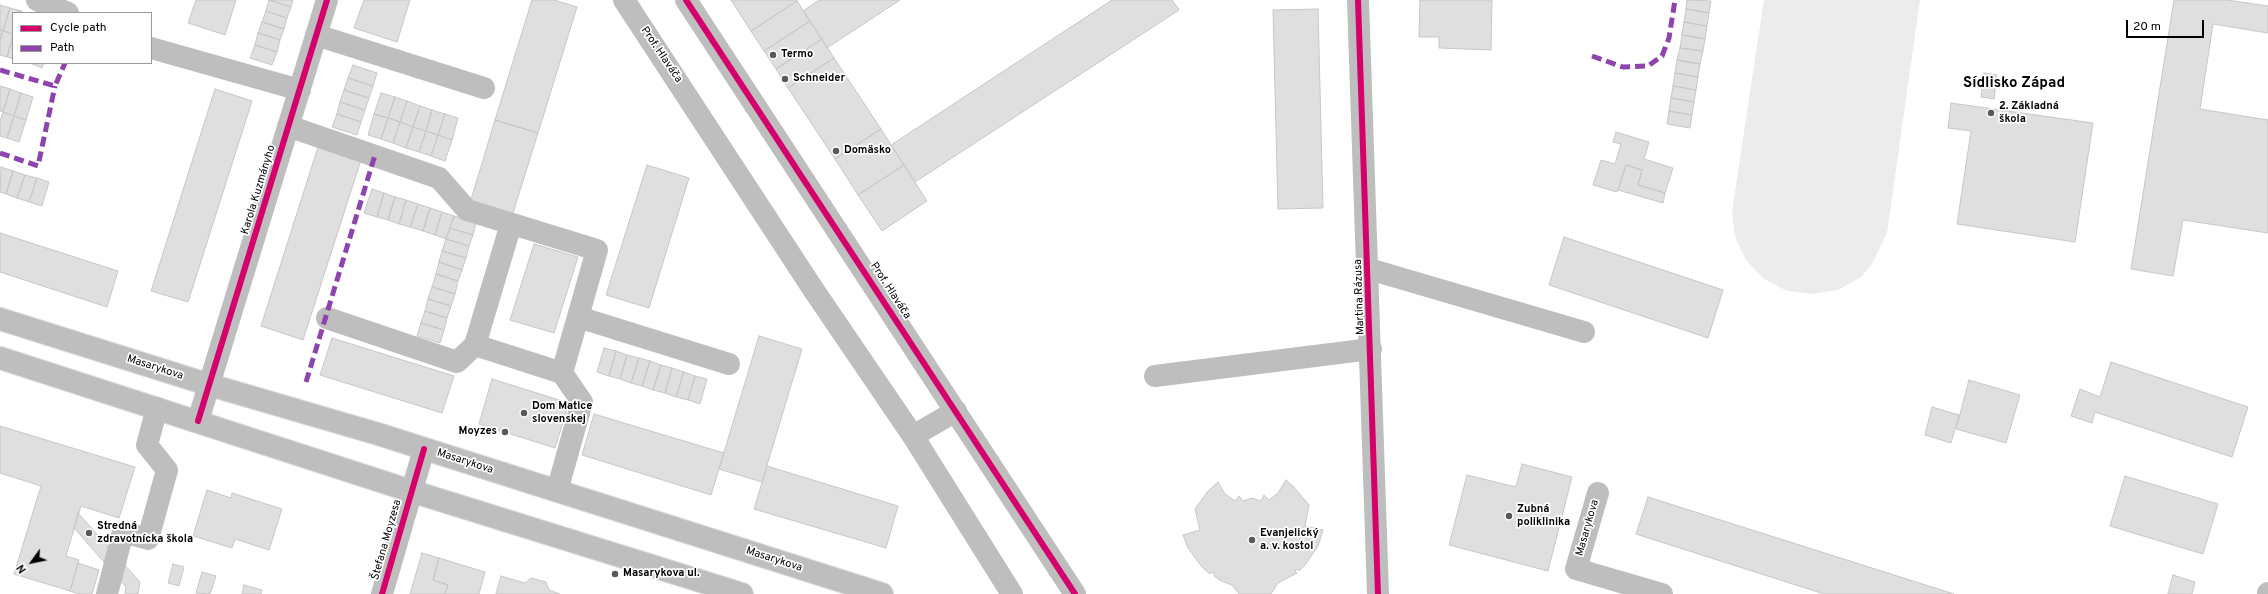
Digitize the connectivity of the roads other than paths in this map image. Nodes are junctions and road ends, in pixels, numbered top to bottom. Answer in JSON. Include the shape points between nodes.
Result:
{"nodes":[{"id":1,"x":37,"y":0,"type":"edge"},
{"id":2,"x":327,"y":0,"type":"edge"},
{"id":3,"x":624,"y":0,"type":"edge"},
{"id":4,"x":686,"y":0,"type":"edge"},
{"id":5,"x":1358,"y":0,"type":"edge"},
{"id":6,"x":66,"y":12,"type":"edge"},
{"id":7,"x":316,"y":35,"type":"junction"},
{"id":8,"x":152,"y":48,"type":"edge"},
{"id":9,"x":484,"y":88,"type":"dead end"},
{"id":10,"x":300,"y":90,"type":"junction"},
{"id":11,"x":288,"y":126,"type":"junction"},
{"id":12,"x":511,"y":224,"type":"junction"},
{"id":13,"x":1369,"y":269,"type":"junction"},
{"id":14,"x":578,"y":317,"type":"junction"},
{"id":15,"x":327,"y":318,"type":"dead end"},
{"id":16,"x":0,"y":319,"type":"edge"},
{"id":17,"x":1584,"y":332,"type":"dead end"},
{"id":18,"x":475,"y":345,"type":"junction"},
{"id":19,"x":1371,"y":349,"type":"junction"},
{"id":20,"x":0,"y":358,"type":"edge"},
{"id":21,"x":729,"y":364,"type":"dead end"},
{"id":22,"x":562,"y":372,"type":"junction"},
{"id":23,"x":1155,"y":376,"type":"dead end"},
{"id":24,"x":210,"y":385,"type":"junction"},
{"id":25,"x":157,"y":408,"type":"junction"},
{"id":26,"x":956,"y":411,"type":"junction"},
{"id":27,"x":198,"y":421,"type":"junction"},
{"id":28,"x":913,"y":436,"type":"junction"},
{"id":29,"x":424,"y":449,"type":"junction"},
{"id":30,"x":411,"y":491,"type":"junction"},
{"id":31,"x":556,"y":491,"type":"junction"},
{"id":32,"x":1598,"y":493,"type":"dead end"},
{"id":33,"x":878,"y":593,"type":"edge"},
{"id":34,"x":107,"y":594,"type":"edge"},
{"id":35,"x":382,"y":594,"type":"edge"},
{"id":36,"x":742,"y":594,"type":"edge"},
{"id":37,"x":1012,"y":594,"type":"edge"},
{"id":38,"x":1075,"y":594,"type":"edge"},
{"id":39,"x":1378,"y":594,"type":"edge"},
{"id":40,"x":1662,"y":594,"type":"edge"}],
"edges":[{"from":1,"to":6,"type":"street"},
{"from":2,"to":7,"type":"street","name":"Karola Kuzmányho"},
{"from":3,"to":28,"type":"street","name":"Prof. Hlaváča","via":[[812,289]]},
{"from":4,"to":26,"type":"street","name":"Prof. Hlaváča"},
{"from":5,"to":13,"type":"street","name":"Martina Rázusa"},
{"from":7,"to":9,"type":"street"},
{"from":7,"to":10,"type":"street","name":"Karola Kuzmányho"},
{"from":8,"to":10,"type":"street"},
{"from":10,"to":11,"type":"street","name":"Karola Kuzmányho"},
{"from":11,"to":12,"type":"street","via":[[439,178],[468,210]]},
{"from":11,"to":24,"type":"street","name":"Karola Kuzmányho"},
{"from":12,"to":14,"type":"street","via":[[597,250]]},
{"from":12,"to":18,"type":"street"},
{"from":13,"to":17,"type":"street"},
{"from":13,"to":19,"type":"street","name":"Martina Rázusa"},
{"from":14,"to":21,"type":"street"},
{"from":14,"to":22,"type":"street"},
{"from":15,"to":18,"type":"street","via":[[457,362]]},
{"from":16,"to":24,"type":"street","name":"Masarykova"},
{"from":18,"to":22,"type":"street"},
{"from":19,"to":23,"type":"street"},
{"from":19,"to":39,"type":"street","name":"Martina Rázusa"},
{"from":20,"to":25,"type":"street"},
{"from":22,"to":31,"type":"street","via":[[582,402]]},
{"from":24,"to":27,"type":"street","name":"Karola Kuzmányho"},
{"from":24,"to":29,"type":"street","name":"Masarykova"},
{"from":25,"to":27,"type":"street"},
{"from":25,"to":34,"type":"street","via":[[147,445],[167,470],[148,539],[123,532]]},
{"from":26,"to":28,"type":"street"},
{"from":26,"to":38,"type":"street","name":"Prof. Hlaváča"},
{"from":27,"to":30,"type":"street"},
{"from":28,"to":37,"type":"street","name":"Prof. Hlaváča"},
{"from":29,"to":30,"type":"street","name":"Štefana Moyzesa"},
{"from":29,"to":31,"type":"street","name":"Masarykova"},
{"from":30,"to":35,"type":"street","name":"Štefana Moyzesa"},
{"from":30,"to":36,"type":"street"},
{"from":31,"to":33,"type":"street","name":"Masarykova"},
{"from":32,"to":40,"type":"street","name":"Masarykova","via":[[1576,570]]}]}
